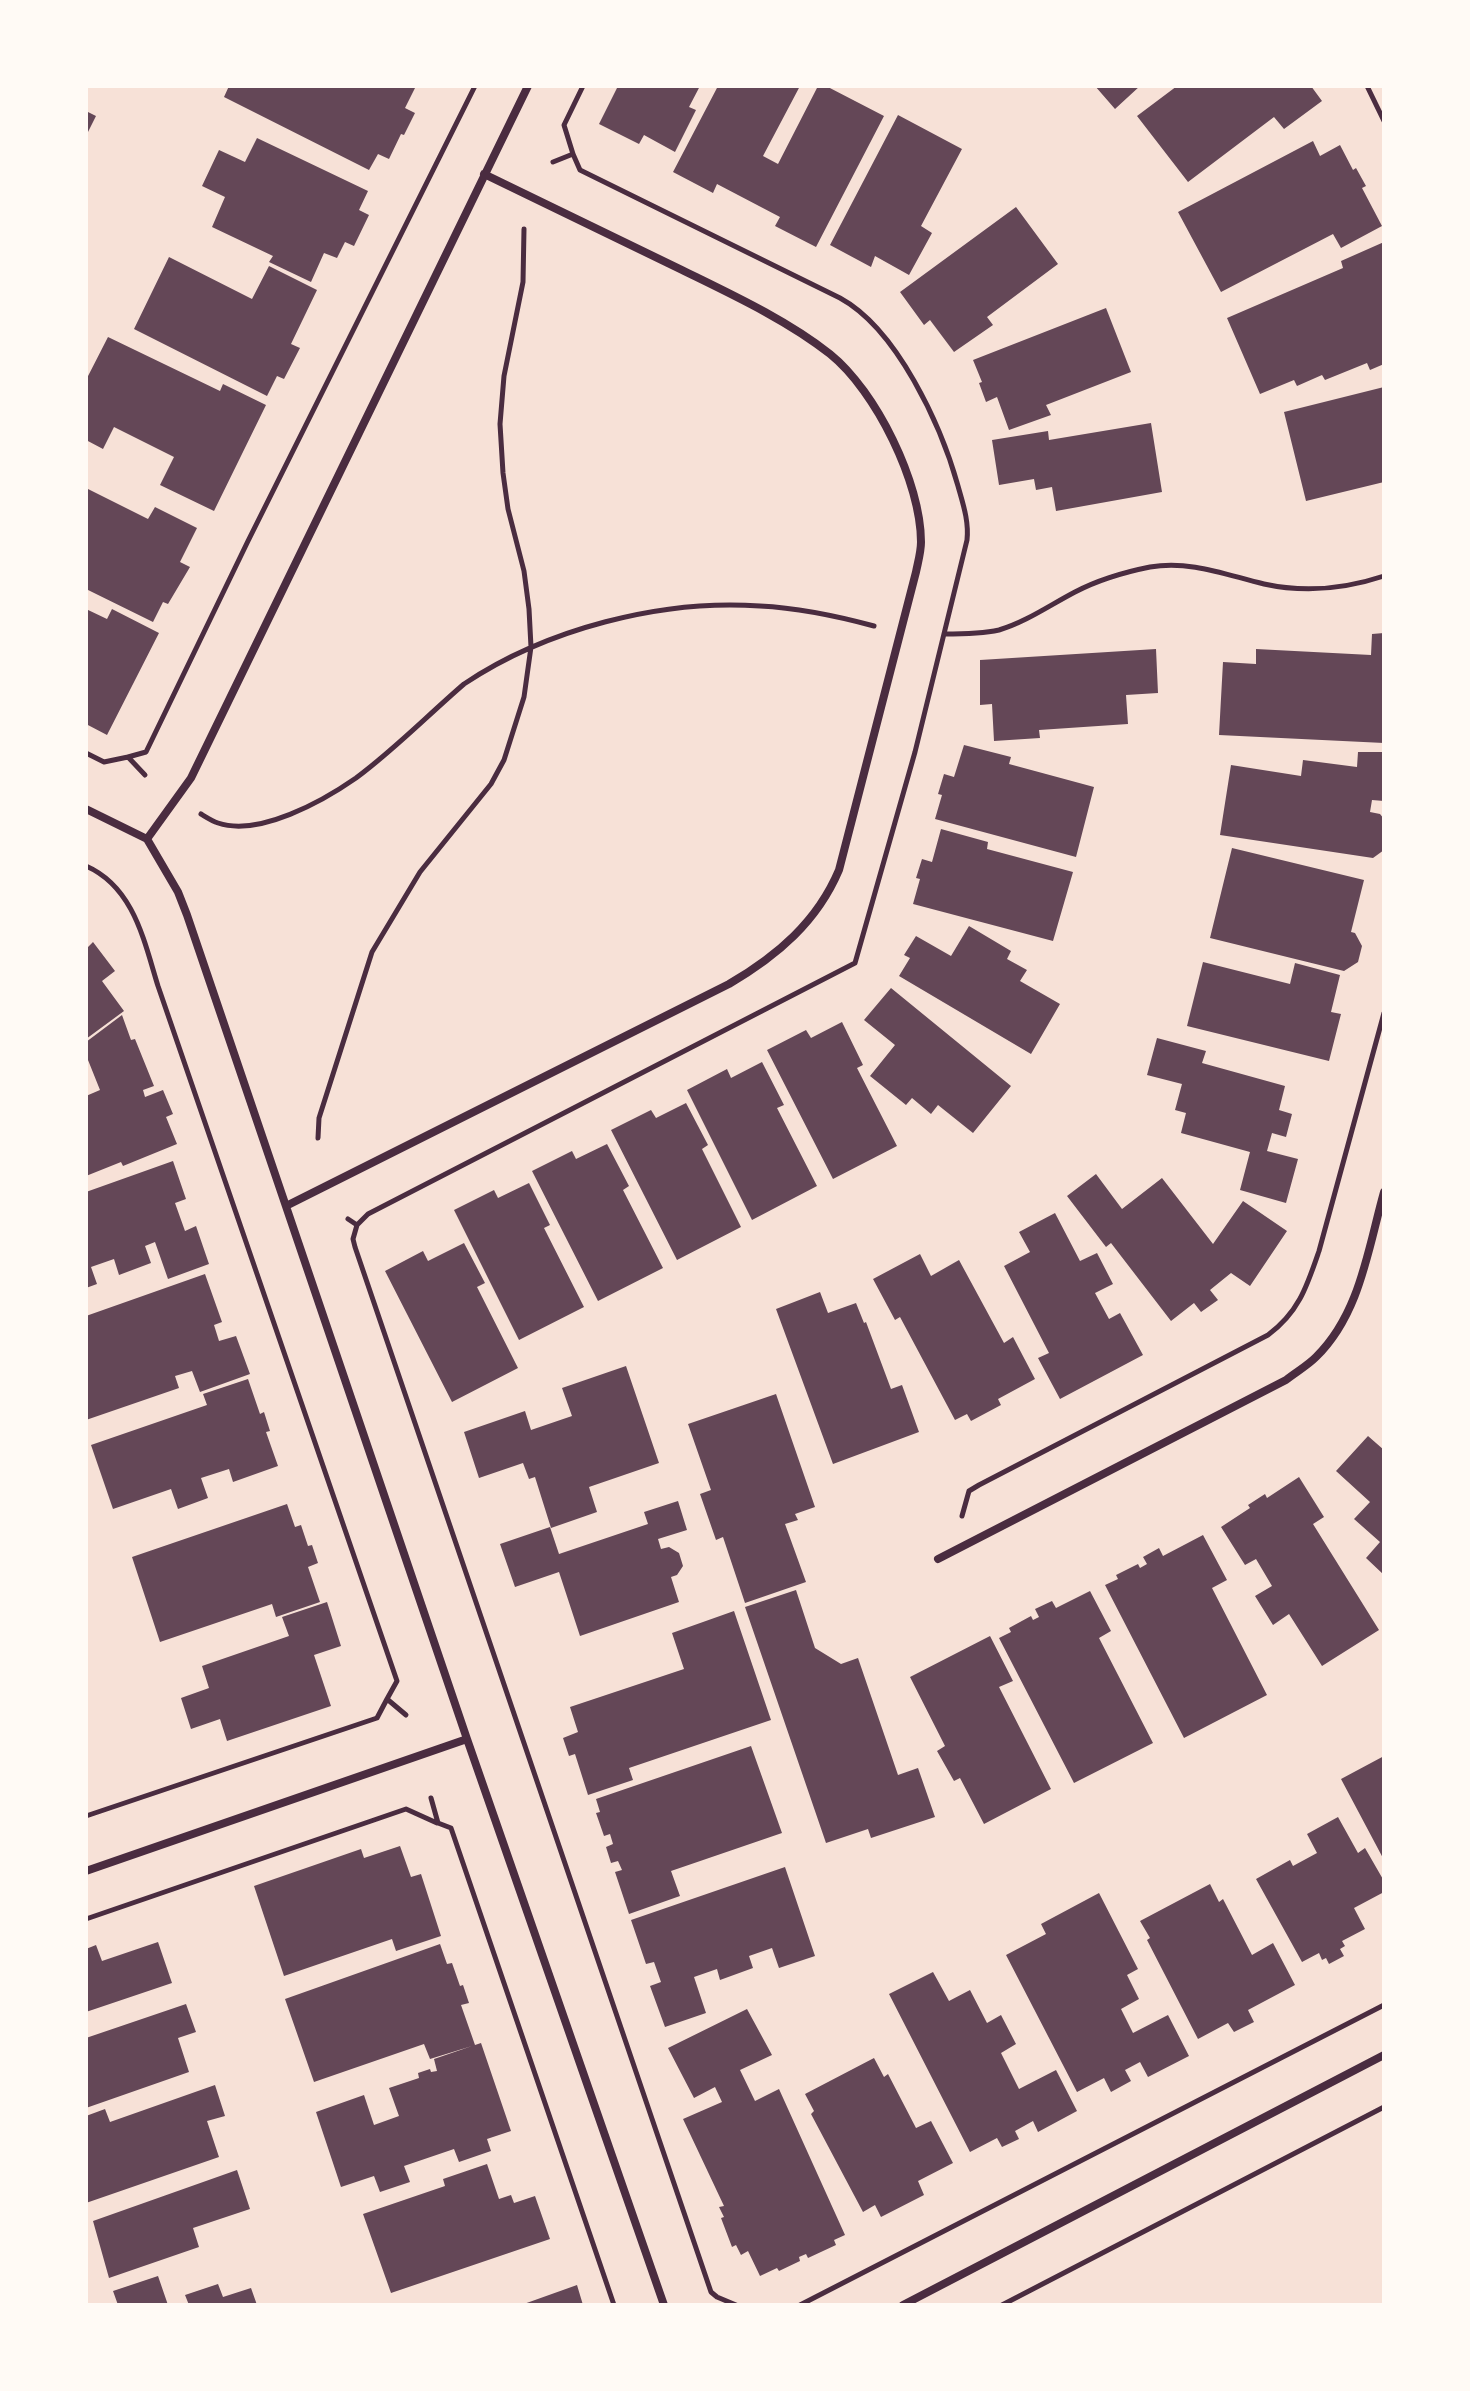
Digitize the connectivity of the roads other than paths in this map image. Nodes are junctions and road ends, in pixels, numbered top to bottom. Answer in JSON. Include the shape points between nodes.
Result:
{"nodes":[{"id":1,"x":528,"y":86,"type":"edge"},
{"id":2,"x":484,"y":174,"type":"junction"},
{"id":3,"x":86,"y":809,"type":"edge"},
{"id":4,"x":147,"y":839,"type":"junction"},
{"id":5,"x":1384,"y":1192,"type":"edge"},
{"id":6,"x":286,"y":1206,"type":"junction"},
{"id":7,"x":938,"y":1559,"type":"dead end"},
{"id":8,"x":467,"y":1739,"type":"junction"},
{"id":9,"x":86,"y":1871,"type":"edge"},
{"id":10,"x":1384,"y":2055,"type":"edge"},
{"id":11,"x":664,"y":2305,"type":"edge"},
{"id":12,"x":903,"y":2305,"type":"edge"}],
"edges":[{"from":1,"to":2,"type":"street"},
{"from":2,"to":4,"type":"street","via":[[191,778]]},
{"from":2,"to":6,"type":"street","via":[[755,306],[830,354],[870,402],[906,468],[921,542],[916,572],[839,870],[795,936],[729,984]]},
{"from":3,"to":4,"type":"street"},
{"from":4,"to":6,"type":"street","via":[[187,915]]},
{"from":5,"to":7,"type":"street","via":[[1354,1301],[1315,1359],[1286,1380]]},
{"from":6,"to":8,"type":"street"},
{"from":8,"to":9,"type":"street"},
{"from":8,"to":11,"type":"street"},
{"from":10,"to":12,"type":"street"}]}
